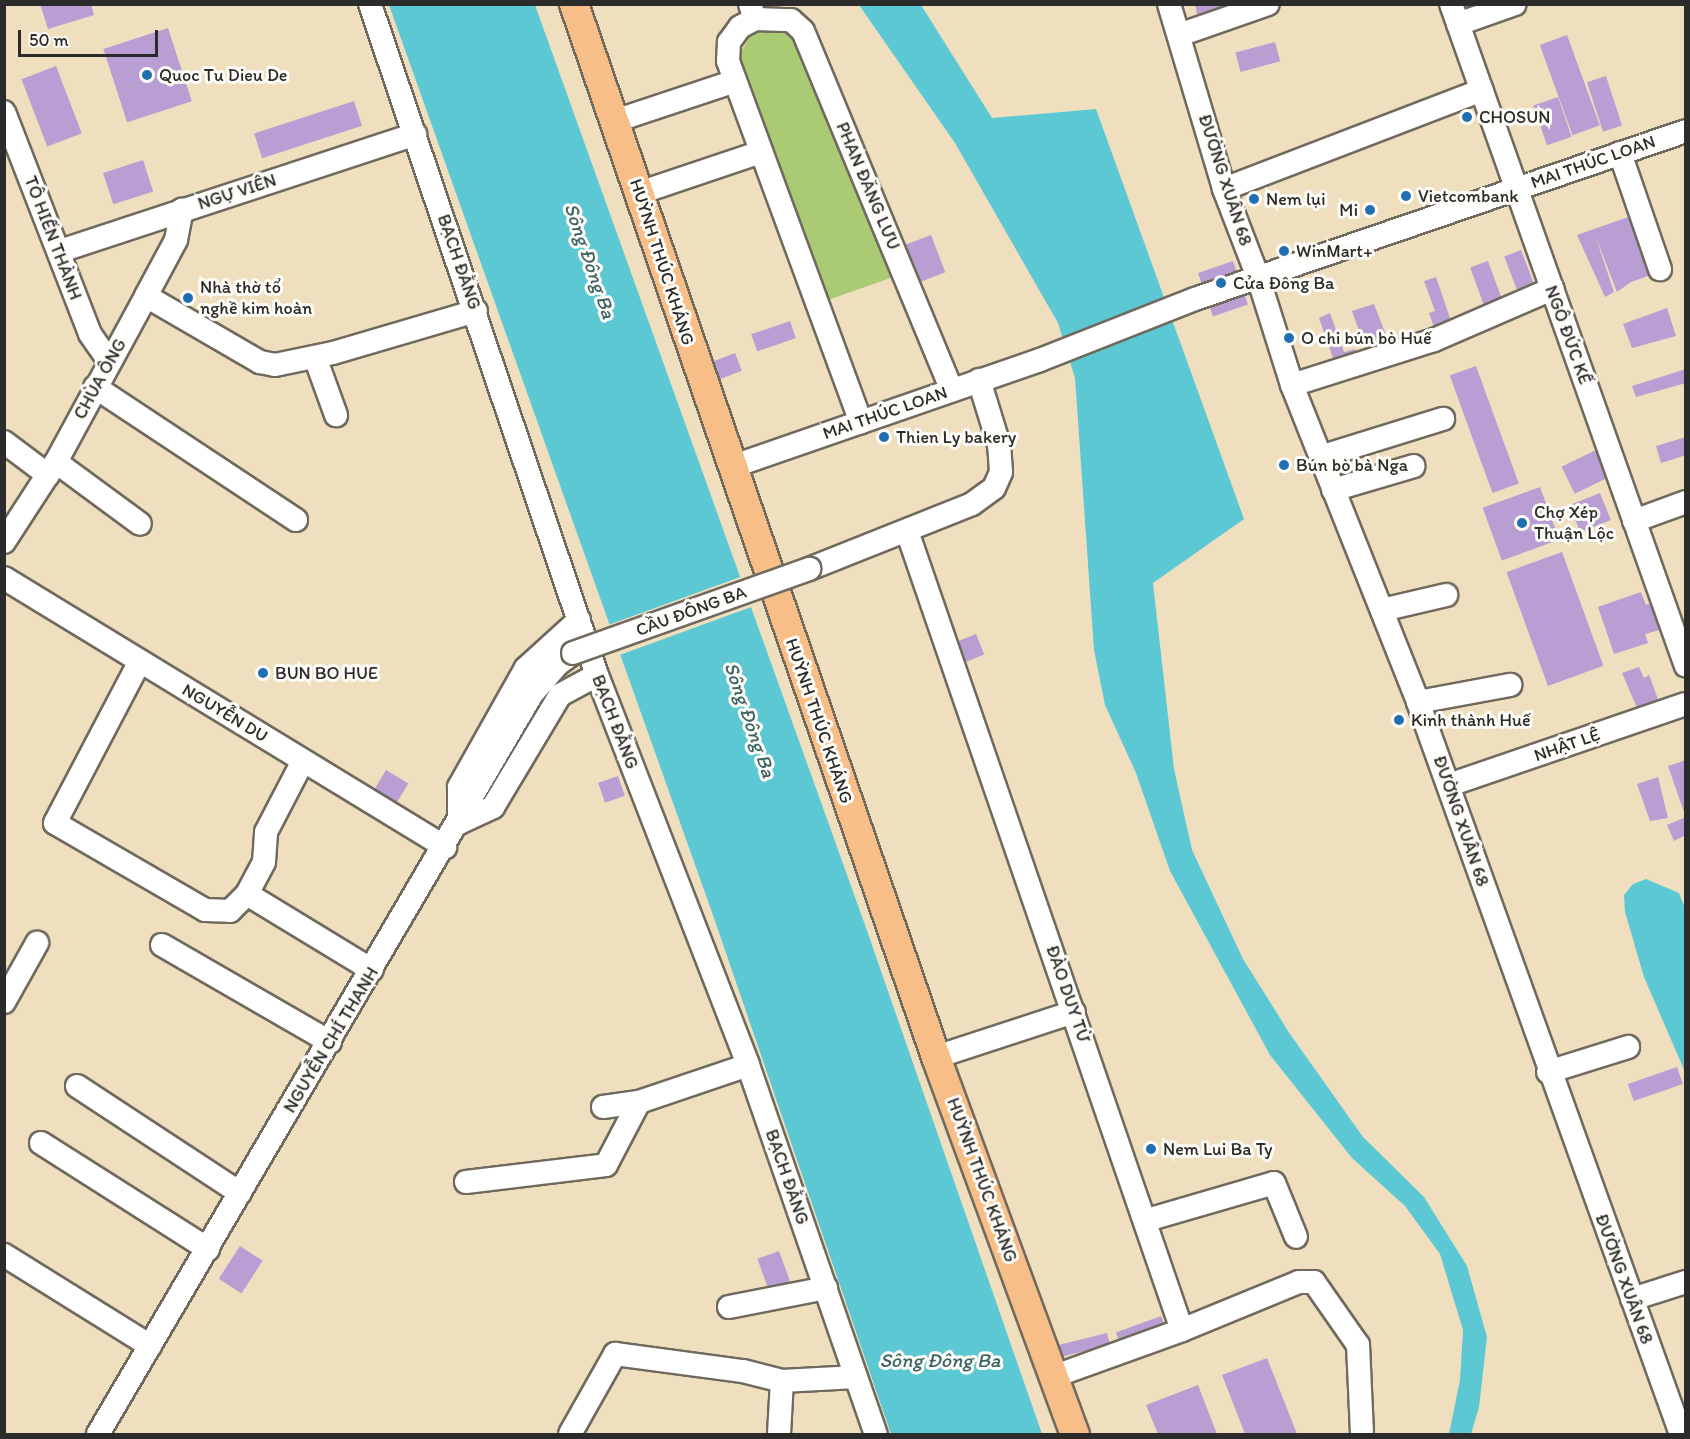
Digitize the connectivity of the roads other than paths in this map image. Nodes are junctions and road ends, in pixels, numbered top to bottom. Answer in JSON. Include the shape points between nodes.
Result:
{"nodes":[{"id":1,"x":370,"y":4,"type":"edge"},
{"id":2,"x":574,"y":4,"type":"edge"},
{"id":3,"x":1169,"y":4,"type":"edge"},
{"id":4,"x":1268,"y":4,"type":"edge"},
{"id":5,"x":1515,"y":4,"type":"edge"},
{"id":6,"x":752,"y":12,"type":"edge"},
{"id":7,"x":1455,"y":14,"type":"edge"},
{"id":8,"x":1179,"y":35,"type":"junction"},
{"id":9,"x":735,"y":81,"type":"junction"},
{"id":10,"x":1482,"y":90,"type":"junction"},
{"id":11,"x":4,"y":112,"type":"edge"},
{"id":12,"x":615,"y":121,"type":"junction"},
{"id":13,"x":1686,"y":130,"type":"edge"},
{"id":14,"x":415,"y":134,"type":"junction"},
{"id":15,"x":761,"y":152,"type":"junction"},
{"id":16,"x":1620,"y":153,"type":"junction"},
{"id":17,"x":1224,"y":189,"type":"junction"},
{"id":18,"x":1516,"y":189,"type":"junction"},
{"id":19,"x":639,"y":193,"type":"junction"},
{"id":20,"x":182,"y":210,"type":"junction"},
{"id":21,"x":60,"y":251,"type":"junction"},
{"id":22,"x":1660,"y":269,"type":"dead end"},
{"id":23,"x":1258,"y":278,"type":"junction"},
{"id":24,"x":1552,"y":289,"type":"junction"},
{"id":25,"x":146,"y":296,"type":"junction"},
{"id":26,"x":476,"y":311,"type":"junction"},
{"id":27,"x":315,"y":357,"type":"junction"},
{"id":28,"x":110,"y":360,"type":"junction"},
{"id":29,"x":979,"y":381,"type":"junction"},
{"id":30,"x":1292,"y":385,"type":"junction"},
{"id":31,"x":95,"y":387,"type":"junction"},
{"id":32,"x":952,"y":390,"type":"junction"},
{"id":33,"x":336,"y":414,"type":"dead end"},
{"id":34,"x":1443,"y":419,"type":"dead end"},
{"id":35,"x":861,"y":422,"type":"junction"},
{"id":36,"x":4,"y":442,"type":"edge"},
{"id":37,"x":1320,"y":457,"type":"junction"},
{"id":38,"x":1414,"y":466,"type":"dead end"},
{"id":39,"x":731,"y":467,"type":"junction"},
{"id":40,"x":52,"y":469,"type":"junction"},
{"id":41,"x":1333,"y":490,"type":"junction"},
{"id":42,"x":1686,"y":502,"type":"edge"},
{"id":43,"x":296,"y":520,"type":"dead end"},
{"id":44,"x":1634,"y":521,"type":"junction"},
{"id":45,"x":140,"y":524,"type":"dead end"},
{"id":46,"x":907,"y":531,"type":"junction"},
{"id":47,"x":4,"y":542,"type":"edge"},
{"id":48,"x":4,"y":578,"type":"edge"},
{"id":49,"x":1446,"y":595,"type":"dead end"},
{"id":50,"x":1382,"y":610,"type":"junction"},
{"id":51,"x":579,"y":620,"type":"junction"},
{"id":52,"x":1680,"y":633,"type":"edge"},
{"id":53,"x":573,"y":653,"type":"joint"},
{"id":54,"x":140,"y":661,"type":"junction"},
{"id":55,"x":1686,"y":666,"type":"edge"},
{"id":56,"x":597,"y":675,"type":"junction"},
{"id":57,"x":1510,"y":685,"type":"dead end"},
{"id":58,"x":1418,"y":702,"type":"junction"},
{"id":59,"x":1686,"y":704,"type":"edge"},
{"id":60,"x":303,"y":761,"type":"junction"},
{"id":61,"x":1449,"y":785,"type":"junction"},
{"id":62,"x":459,"y":823,"type":"junction"},
{"id":63,"x":445,"y":847,"type":"junction"},
{"id":64,"x":246,"y":894,"type":"junction"},
{"id":65,"x":37,"y":943,"type":"dead end"},
{"id":66,"x":162,"y":945,"type":"dead end"},
{"id":67,"x":372,"y":970,"type":"junction"},
{"id":68,"x":4,"y":1002,"type":"edge"},
{"id":69,"x":1074,"y":1012,"type":"junction"},
{"id":70,"x":330,"y":1042,"type":"junction"},
{"id":71,"x":1628,"y":1047,"type":"dead end"},
{"id":72,"x":936,"y":1057,"type":"junction"},
{"id":73,"x":748,"y":1065,"type":"junction"},
{"id":74,"x":1548,"y":1072,"type":"junction"},
{"id":75,"x":77,"y":1086,"type":"dead end"},
{"id":76,"x":639,"y":1102,"type":"junction"},
{"id":77,"x":603,"y":1107,"type":"dead end"},
{"id":78,"x":40,"y":1143,"type":"dead end"},
{"id":79,"x":466,"y":1182,"type":"dead end"},
{"id":80,"x":240,"y":1193,"type":"junction"},
{"id":81,"x":1147,"y":1220,"type":"junction"},
{"id":82,"x":1296,"y":1238,"type":"dead end"},
{"id":83,"x":208,"y":1249,"type":"junction"},
{"id":84,"x":4,"y":1255,"type":"edge"},
{"id":85,"x":1686,"y":1282,"type":"edge"},
{"id":86,"x":826,"y":1288,"type":"junction"},
{"id":87,"x":1632,"y":1299,"type":"junction"},
{"id":88,"x":729,"y":1307,"type":"dead end"},
{"id":89,"x":1182,"y":1330,"type":"junction"},
{"id":90,"x":150,"y":1346,"type":"junction"},
{"id":91,"x":1054,"y":1376,"type":"junction"},
{"id":92,"x":856,"y":1377,"type":"junction"},
{"id":93,"x":782,"y":1381,"type":"junction"},
{"id":94,"x":98,"y":1434,"type":"edge"},
{"id":95,"x":570,"y":1434,"type":"edge"},
{"id":96,"x":780,"y":1434,"type":"edge"},
{"id":97,"x":876,"y":1434,"type":"edge"},
{"id":98,"x":1075,"y":1434,"type":"edge"},
{"id":99,"x":1362,"y":1434,"type":"edge"},
{"id":100,"x":1681,"y":1434,"type":"edge"}],
"edges":[{"from":1,"to":14,"type":"street","name":"BẠCH ĐẰNG"},
{"from":2,"to":12,"type":"main road","name":"HUỲNH THÚC KHÁNG"},
{"from":3,"to":8,"type":"street","name":"ĐƯỜNG XUÂN 68"},
{"from":4,"to":8,"type":"street"},
{"from":5,"to":7,"type":"street"},
{"from":6,"to":9,"type":"street","name":"PHAN ĐĂNG LƯU","via":[[729,42],[728,61]]},
{"from":6,"to":32,"type":"street","name":"PHAN ĐĂNG LƯU","via":[[791,20],[803,32]]},
{"from":7,"to":10,"type":"street","name":"NGÔ ĐỨC KẾ"},
{"from":8,"to":17,"type":"street","name":"ĐƯỜNG XUÂN 68"},
{"from":9,"to":12,"type":"street"},
{"from":9,"to":15,"type":"street","name":"PHAN ĐĂNG LƯU"},
{"from":10,"to":17,"type":"street"},
{"from":10,"to":18,"type":"street","name":"NGÔ ĐỨC KẾ"},
{"from":11,"to":21,"type":"street","name":"TÔ HIẾN THÀNH"},
{"from":12,"to":19,"type":"main road","name":"HUỲNH THÚC KHÁNG"},
{"from":13,"to":16,"type":"street","name":"MAI THÚC LOAN"},
{"from":14,"to":20,"type":"street","name":"NGỰ VIÊN"},
{"from":14,"to":26,"type":"street","name":"BẠCH ĐẰNG"},
{"from":15,"to":19,"type":"street"},
{"from":15,"to":35,"type":"street","name":"PHAN ĐĂNG LƯU"},
{"from":16,"to":18,"type":"street","name":"MAI THÚC LOAN"},
{"from":16,"to":22,"type":"street"},
{"from":17,"to":23,"type":"street","name":"ĐƯỜNG XUÂN 68"},
{"from":18,"to":23,"type":"street","name":"MAI THÚC LOAN"},
{"from":18,"to":24,"type":"street","name":"NGÔ ĐỨC KẾ"},
{"from":19,"to":39,"type":"main road","name":"HUỲNH THÚC KHÁNG"},
{"from":20,"to":21,"type":"street","name":"NGỰ VIÊN"},
{"from":20,"to":25,"type":"street","name":"CHÙA ÔNG","via":[[176,240]]},
{"from":21,"to":28,"type":"street","name":"TÔ HIẾN THÀNH","via":[[90,334]]},
{"from":23,"to":29,"type":"street","name":"MAI THÚC LOAN"},
{"from":23,"to":30,"type":"street","name":"ĐƯỜNG XUÂN 68"},
{"from":24,"to":30,"type":"street","via":[[1434,340]]},
{"from":24,"to":44,"type":"street","name":"NGÔ ĐỨC KẾ"},
{"from":25,"to":27,"type":"street","via":[[260,362],[285,364]]},
{"from":25,"to":28,"type":"street","name":"CHÙA ÔNG"},
{"from":26,"to":27,"type":"street"},
{"from":26,"to":51,"type":"street","name":"BẠCH ĐẰNG"},
{"from":27,"to":33,"type":"street"},
{"from":28,"to":31,"type":"street","name":"CHÙA ÔNG"},
{"from":29,"to":32,"type":"street","name":"MAI THÚC LOAN"},
{"from":29,"to":46,"type":"street","via":[[999,445],[1001,472],[994,488],[972,504]]},
{"from":30,"to":37,"type":"street","name":"ĐƯỜNG XUÂN 68"},
{"from":31,"to":40,"type":"street","name":"CHÙA ÔNG"},
{"from":31,"to":43,"type":"street"},
{"from":32,"to":35,"type":"street","name":"MAI THÚC LOAN"},
{"from":34,"to":37,"type":"street"},
{"from":35,"to":39,"type":"street","name":"MAI THÚC LOAN"},
{"from":36,"to":40,"type":"street"},
{"from":37,"to":41,"type":"street","name":"ĐƯỜNG XUÂN 68"},
{"from":38,"to":41,"type":"street"},
{"from":39,"to":72,"type":"main road","name":"HUỲNH THÚC KHÁNG"},
{"from":40,"to":45,"type":"street"},
{"from":40,"to":47,"type":"street","name":"CHÙA ÔNG"},
{"from":41,"to":50,"type":"street","name":"ĐƯỜNG XUÂN 68"},
{"from":42,"to":44,"type":"street"},
{"from":44,"to":52,"type":"street","name":"NGÔ ĐỨC KẾ"},
{"from":46,"to":53,"type":"street","name":"CẦU ĐÔNG BA","bridge":true},
{"from":46,"to":69,"type":"street","name":"ĐÀO DUY TỪ"},
{"from":48,"to":54,"type":"street","name":"NGUYỄN DU"},
{"from":49,"to":50,"type":"street"},
{"from":50,"to":58,"type":"street","name":"ĐƯỜNG XUÂN 68"},
{"from":51,"to":56,"type":"street","name":"BẠCH ĐẰNG"},
{"from":51,"to":62,"type":"street","via":[[526,668],[459,787]]},
{"from":52,"to":55,"type":"street","name":"NGÔ ĐỨC KẾ"},
{"from":53,"to":62,"type":"street","name":"NGUYỄN CHÍ THANH","via":[[532,694]]},
{"from":54,"to":60,"type":"street","name":"NGUYỄN DU"},
{"from":54,"to":64,"type":"street","via":[[55,823],[205,910],[230,911]]},
{"from":56,"to":62,"type":"street","via":[[560,695],[493,807]]},
{"from":56,"to":73,"type":"street","name":"BẠCH ĐẰNG"},
{"from":57,"to":58,"type":"street"},
{"from":58,"to":61,"type":"street","name":"ĐƯỜNG XUÂN 68"},
{"from":59,"to":61,"type":"street","name":"NHẬT LỆ"},
{"from":60,"to":63,"type":"street","name":"NGUYỄN DU"},
{"from":60,"to":64,"type":"street","via":[[266,832],[264,862]]},
{"from":61,"to":74,"type":"street","name":"ĐƯỜNG XUÂN 68"},
{"from":62,"to":63,"type":"street","name":"NGUYỄN CHÍ THANH"},
{"from":63,"to":67,"type":"street","name":"NGUYỄN CHÍ THANH"},
{"from":64,"to":67,"type":"street"},
{"from":65,"to":68,"type":"street"},
{"from":66,"to":70,"type":"street"},
{"from":67,"to":70,"type":"street","name":"NGUYỄN CHÍ THANH"},
{"from":69,"to":72,"type":"street"},
{"from":69,"to":81,"type":"street","name":"ĐÀO DUY TỪ"},
{"from":70,"to":80,"type":"street","name":"NGUYỄN CHÍ THANH"},
{"from":71,"to":74,"type":"street"},
{"from":72,"to":91,"type":"main road","name":"HUỲNH THÚC KHÁNG"},
{"from":73,"to":76,"type":"street"},
{"from":73,"to":86,"type":"street","name":"BẠCH ĐẰNG"},
{"from":74,"to":87,"type":"street","name":"ĐƯỜNG XUÂN 68"},
{"from":75,"to":80,"type":"street"},
{"from":76,"to":77,"type":"street"},
{"from":76,"to":79,"type":"street","via":[[606,1165]]},
{"from":78,"to":83,"type":"street"},
{"from":80,"to":83,"type":"street","name":"NGUYỄN CHÍ THANH"},
{"from":81,"to":82,"type":"street","via":[[1274,1183]]},
{"from":81,"to":89,"type":"street","name":"ĐÀO DUY TỪ"},
{"from":83,"to":90,"type":"street","name":"NGUYỄN CHÍ THANH"},
{"from":84,"to":90,"type":"street"},
{"from":85,"to":87,"type":"street"},
{"from":86,"to":88,"type":"street"},
{"from":86,"to":92,"type":"street","name":"BẠCH ĐẰNG"},
{"from":87,"to":100,"type":"street","name":"ĐƯỜNG XUÂN 68"},
{"from":89,"to":91,"type":"street"},
{"from":89,"to":99,"type":"street","via":[[1299,1282],[1314,1282],[1358,1345]]},
{"from":90,"to":94,"type":"street","name":"NGUYỄN CHÍ THANH"},
{"from":91,"to":98,"type":"main road","name":"HUỲNH THÚC KHÁNG"},
{"from":92,"to":93,"type":"street"},
{"from":92,"to":97,"type":"street","name":"BẠCH ĐẰNG"},
{"from":93,"to":95,"type":"street","via":[[743,1371],[615,1354]]},
{"from":93,"to":96,"type":"street"}]}
